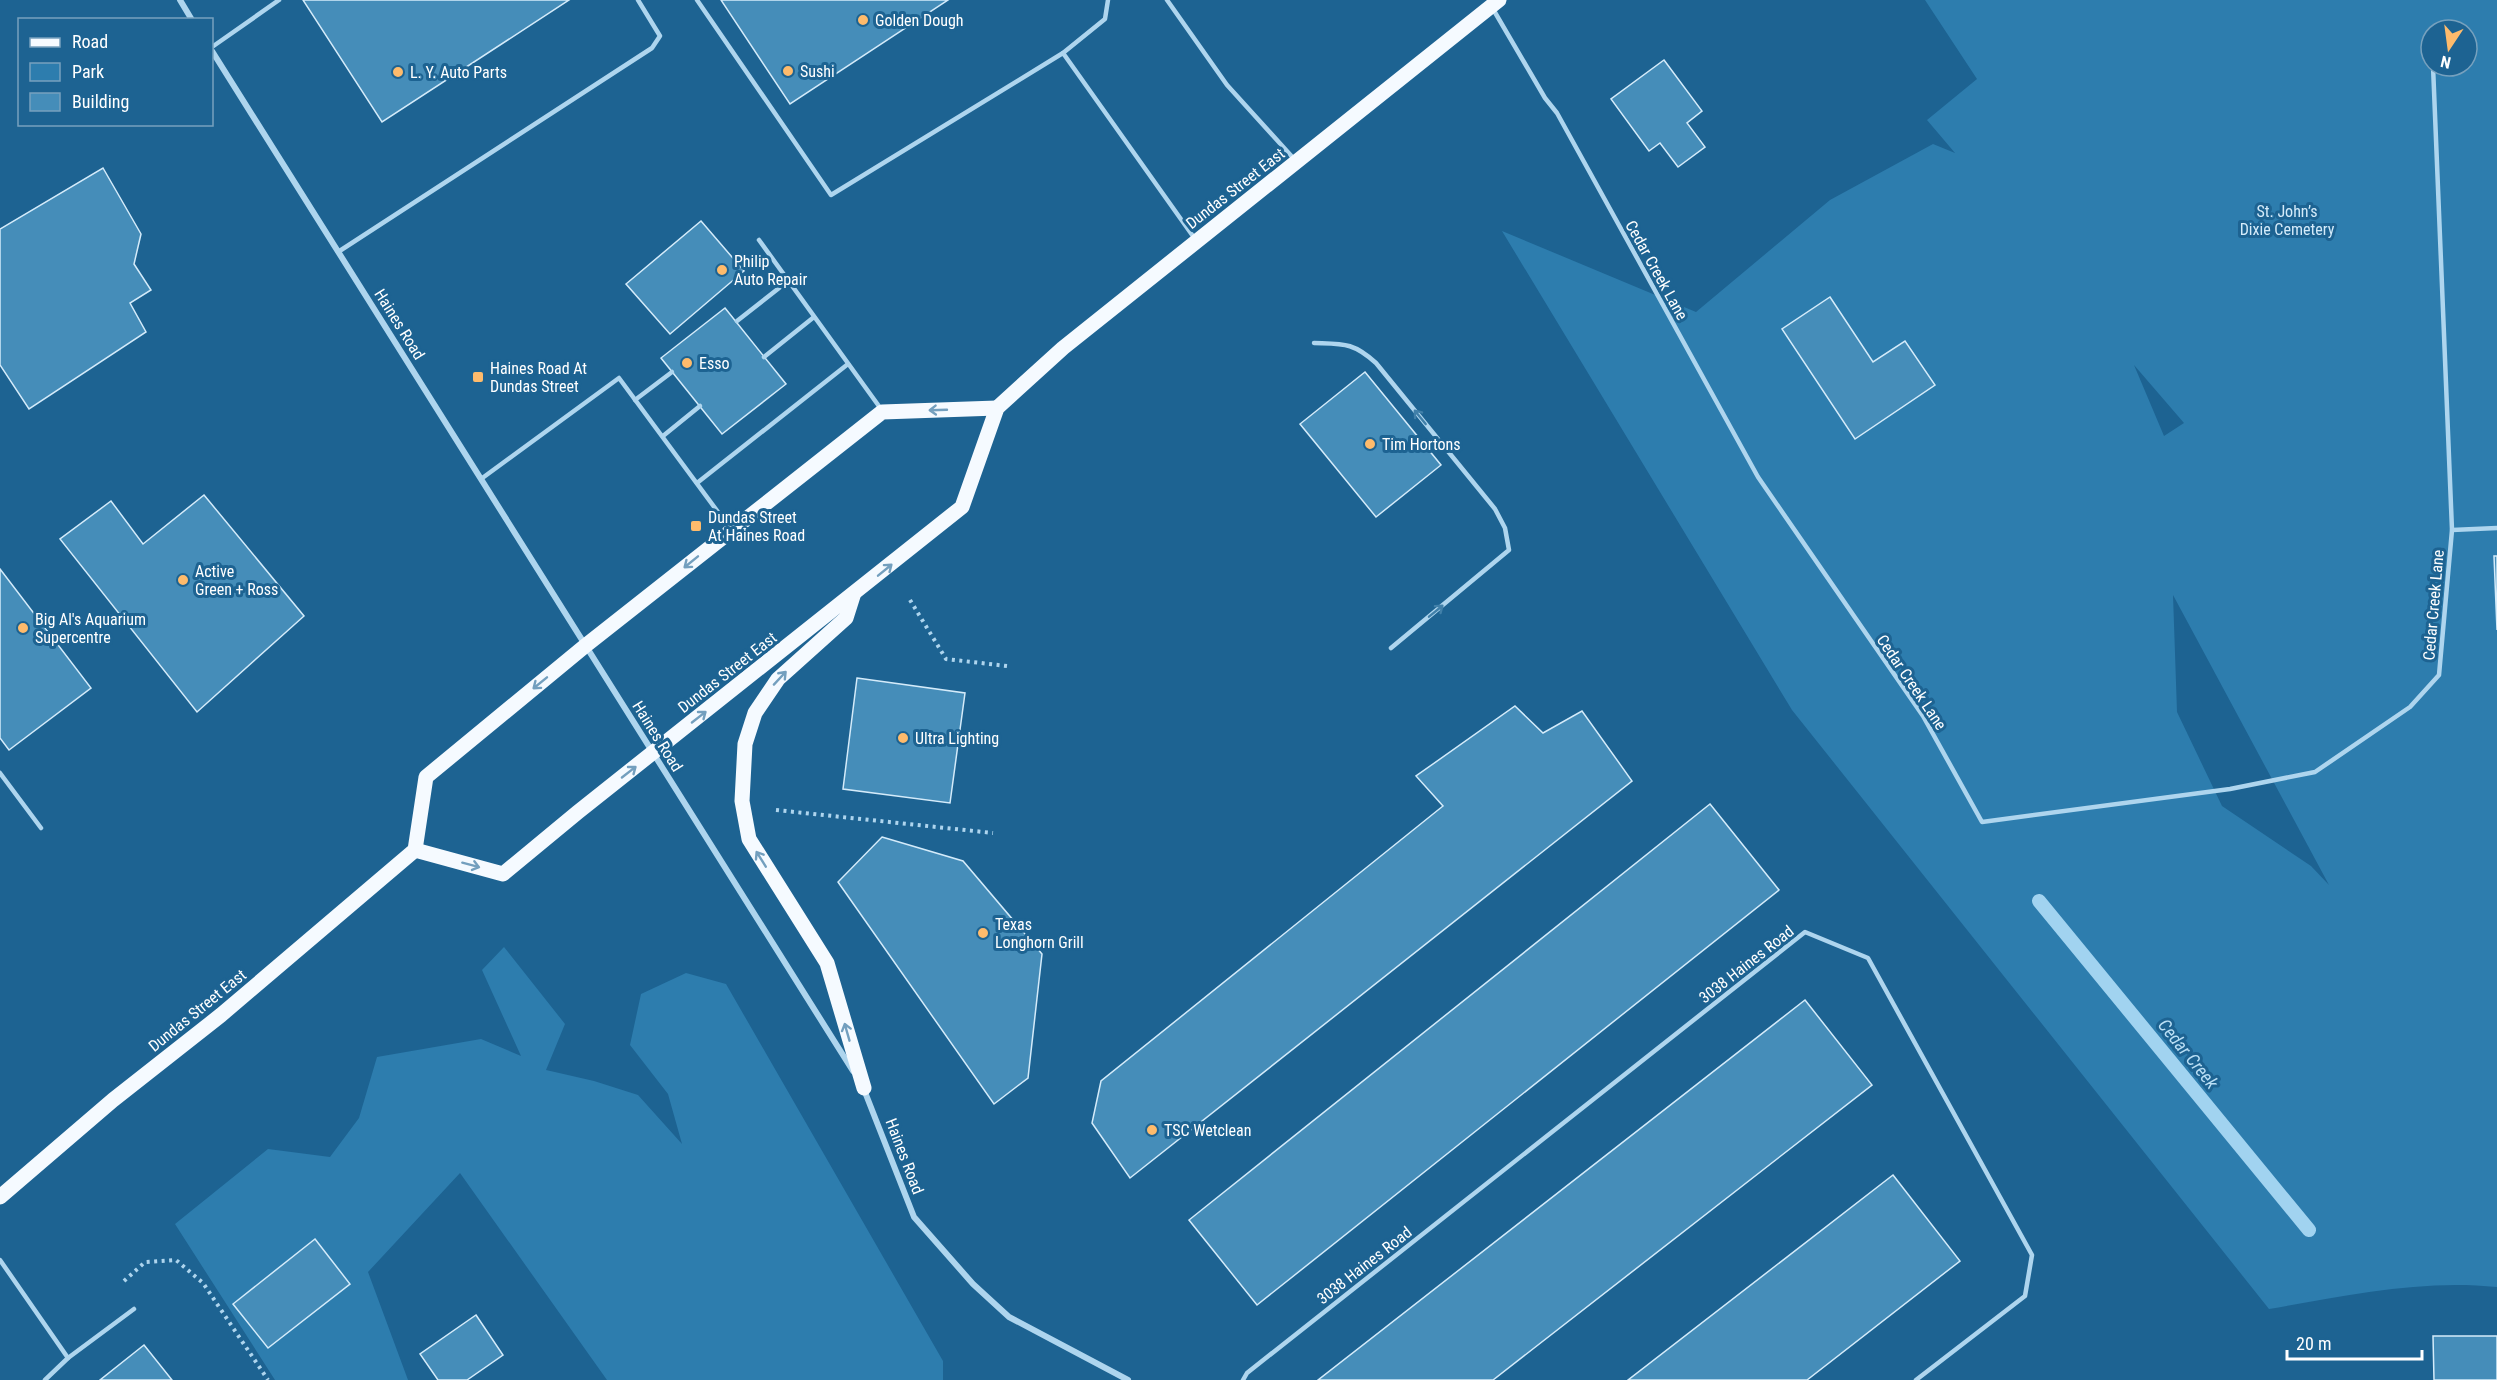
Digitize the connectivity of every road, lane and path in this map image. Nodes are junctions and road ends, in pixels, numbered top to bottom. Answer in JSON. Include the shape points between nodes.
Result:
{"nodes":[{"id":1,"x":180,"y":0,"type":"edge"},
{"id":2,"x":279,"y":0,"type":"edge"},
{"id":3,"x":638,"y":0,"type":"edge"},
{"id":4,"x":698,"y":0,"type":"edge"},
{"id":5,"x":1108,"y":0,"type":"edge"},
{"id":6,"x":1167,"y":0,"type":"edge"},
{"id":7,"x":1495,"y":3,"type":"edge"},
{"id":8,"x":191,"y":18,"type":"edge"},
{"id":9,"x":213,"y":48,"type":"edge"},
{"id":10,"x":213,"y":51,"type":"edge"},
{"id":11,"x":1063,"y":53,"type":"junction"},
{"id":12,"x":2433,"y":78,"type":"edge"},
{"id":13,"x":1296,"y":162,"type":"junction"},
{"id":14,"x":759,"y":240,"type":"dead end"},
{"id":15,"x":1196,"y":242,"type":"junction"},
{"id":16,"x":338,"y":252,"type":"junction"},
{"id":17,"x":788,"y":280,"type":"junction"},
{"id":18,"x":814,"y":317,"type":"junction"},
{"id":19,"x":737,"y":321,"type":"dead end"},
{"id":20,"x":1314,"y":343,"type":"dead end"},
{"id":21,"x":764,"y":357,"type":"dead end"},
{"id":22,"x":848,"y":364,"type":"junction"},
{"id":23,"x":672,"y":372,"type":"dead end"},
{"id":24,"x":635,"y":400,"type":"junction"},
{"id":25,"x":700,"y":406,"type":"dead end"},
{"id":26,"x":997,"y":408,"type":"junction"},
{"id":27,"x":882,"y":412,"type":"junction"},
{"id":28,"x":663,"y":436,"type":"junction"},
{"id":29,"x":480,"y":479,"type":"junction"},
{"id":30,"x":697,"y":483,"type":"junction"},
{"id":31,"x":2497,"y":528,"type":"edge"},
{"id":32,"x":731,"y":530,"type":"junction"},
{"id":33,"x":2452,"y":530,"type":"junction"},
{"id":34,"x":854,"y":596,"type":"junction"},
{"id":35,"x":910,"y":600,"type":"dead end"},
{"id":36,"x":585,"y":646,"type":"junction"},
{"id":37,"x":1391,"y":648,"type":"dead end"},
{"id":38,"x":1007,"y":666,"type":"dead end"},
{"id":39,"x":653,"y":753,"type":"junction"},
{"id":40,"x":0,"y":773,"type":"edge"},
{"id":41,"x":775,"y":810,"type":"dead end"},
{"id":42,"x":41,"y":828,"type":"dead end"},
{"id":43,"x":993,"y":833,"type":"dead end"},
{"id":44,"x":415,"y":850,"type":"junction"},
{"id":45,"x":864,"y":1088,"type":"junction"},
{"id":46,"x":0,"y":1197,"type":"edge"},
{"id":47,"x":0,"y":1260,"type":"edge"},
{"id":48,"x":124,"y":1281,"type":"dead end"},
{"id":49,"x":134,"y":1309,"type":"dead end"},
{"id":50,"x":68,"y":1358,"type":"junction"},
{"id":51,"x":45,"y":1380,"type":"edge"},
{"id":52,"x":268,"y":1380,"type":"edge"},
{"id":53,"x":1128,"y":1380,"type":"edge"},
{"id":54,"x":1244,"y":1380,"type":"edge"},
{"id":55,"x":1916,"y":1380,"type":"edge"}],
"edges":[{"from":1,"to":8,"type":"street"},
{"from":2,"to":9,"type":"lane"},
{"from":3,"to":16,"type":"lane","via":[[660,36],[652,48]]},
{"from":4,"to":11,"type":"lane","via":[[831,195]]},
{"from":5,"to":11,"type":"lane","via":[[1105,19]]},
{"from":6,"to":13,"type":"lane","via":[[1227,85]]},
{"from":7,"to":13,"type":"main road","name":"Dundas Street East"},
{"from":7,"to":33,"type":"lane","name":"Cedar Creek Lane","via":[[1758,477],[1923,716],[1982,822],[2230,789],[2315,772],[2410,707],[2439,675]]},
{"from":10,"to":16,"type":"street","name":"Haines Road"},
{"from":11,"to":15,"type":"lane"},
{"from":12,"to":33,"type":"lane"},
{"from":13,"to":15,"type":"main road","name":"Dundas Street East"},
{"from":14,"to":17,"type":"lane"},
{"from":15,"to":26,"type":"main road","name":"Dundas Street East","via":[[1063,348]]},
{"from":16,"to":29,"type":"street","name":"Haines Road"},
{"from":17,"to":18,"type":"lane"},
{"from":17,"to":19,"type":"lane"},
{"from":18,"to":21,"type":"lane"},
{"from":18,"to":22,"type":"lane"},
{"from":37,"to":20,"type":"lane","one_way":true,"via":[[1509,550],[1505,528],[1495,509],[1376,363],[1360,348]]},
{"from":22,"to":27,"type":"lane"},
{"from":22,"to":30,"type":"lane"},
{"from":23,"to":24,"type":"lane"},
{"from":24,"to":28,"type":"lane"},
{"from":24,"to":29,"type":"lane","via":[[618,378]]},
{"from":25,"to":28,"type":"lane"},
{"from":26,"to":27,"type":"main road","one_way":true},
{"from":34,"to":26,"type":"main road","name":"Dundas Street East","one_way":true,"via":[[962,507]]},
{"from":27,"to":32,"type":"main road"},
{"from":28,"to":30,"type":"lane"},
{"from":29,"to":36,"type":"street","name":"Haines Road"},
{"from":30,"to":32,"type":"lane"},
{"from":31,"to":33,"type":"lane"},
{"from":32,"to":36,"type":"main road","one_way":true},
{"from":39,"to":34,"type":"main road","name":"Dundas Street East","one_way":true},
{"from":45,"to":34,"type":"main road","one_way":true,"via":[[827,963],[748,838],[742,801],[745,744],[755,713],[778,679],[846,618]]},
{"from":35,"to":38,"type":"path","via":[[946,659]]},
{"from":36,"to":39,"type":"street","name":"Haines Road"},
{"from":36,"to":44,"type":"main road","one_way":true,"via":[[426,777]]},
{"from":44,"to":39,"type":"main road","name":"Dundas Street East","one_way":true,"via":[[503,874]]},
{"from":39,"to":45,"type":"street","name":"Haines Road"},
{"from":40,"to":42,"type":"lane"},
{"from":41,"to":43,"type":"path"},
{"from":44,"to":46,"type":"main road","name":"Dundas Street East"},
{"from":45,"to":53,"type":"street","name":"Haines Road","via":[[914,1217],[973,1284],[1009,1317]]},
{"from":47,"to":50,"type":"lane"},
{"from":48,"to":52,"type":"path","via":[[145,1262],[176,1260],[202,1283]]},
{"from":49,"to":50,"type":"lane"},
{"from":50,"to":51,"type":"lane"},
{"from":54,"to":55,"type":"lane","name":"3038 Haines Road","via":[[1247,1373],[1805,932],[1868,958],[2032,1255],[2025,1296]]}]}
